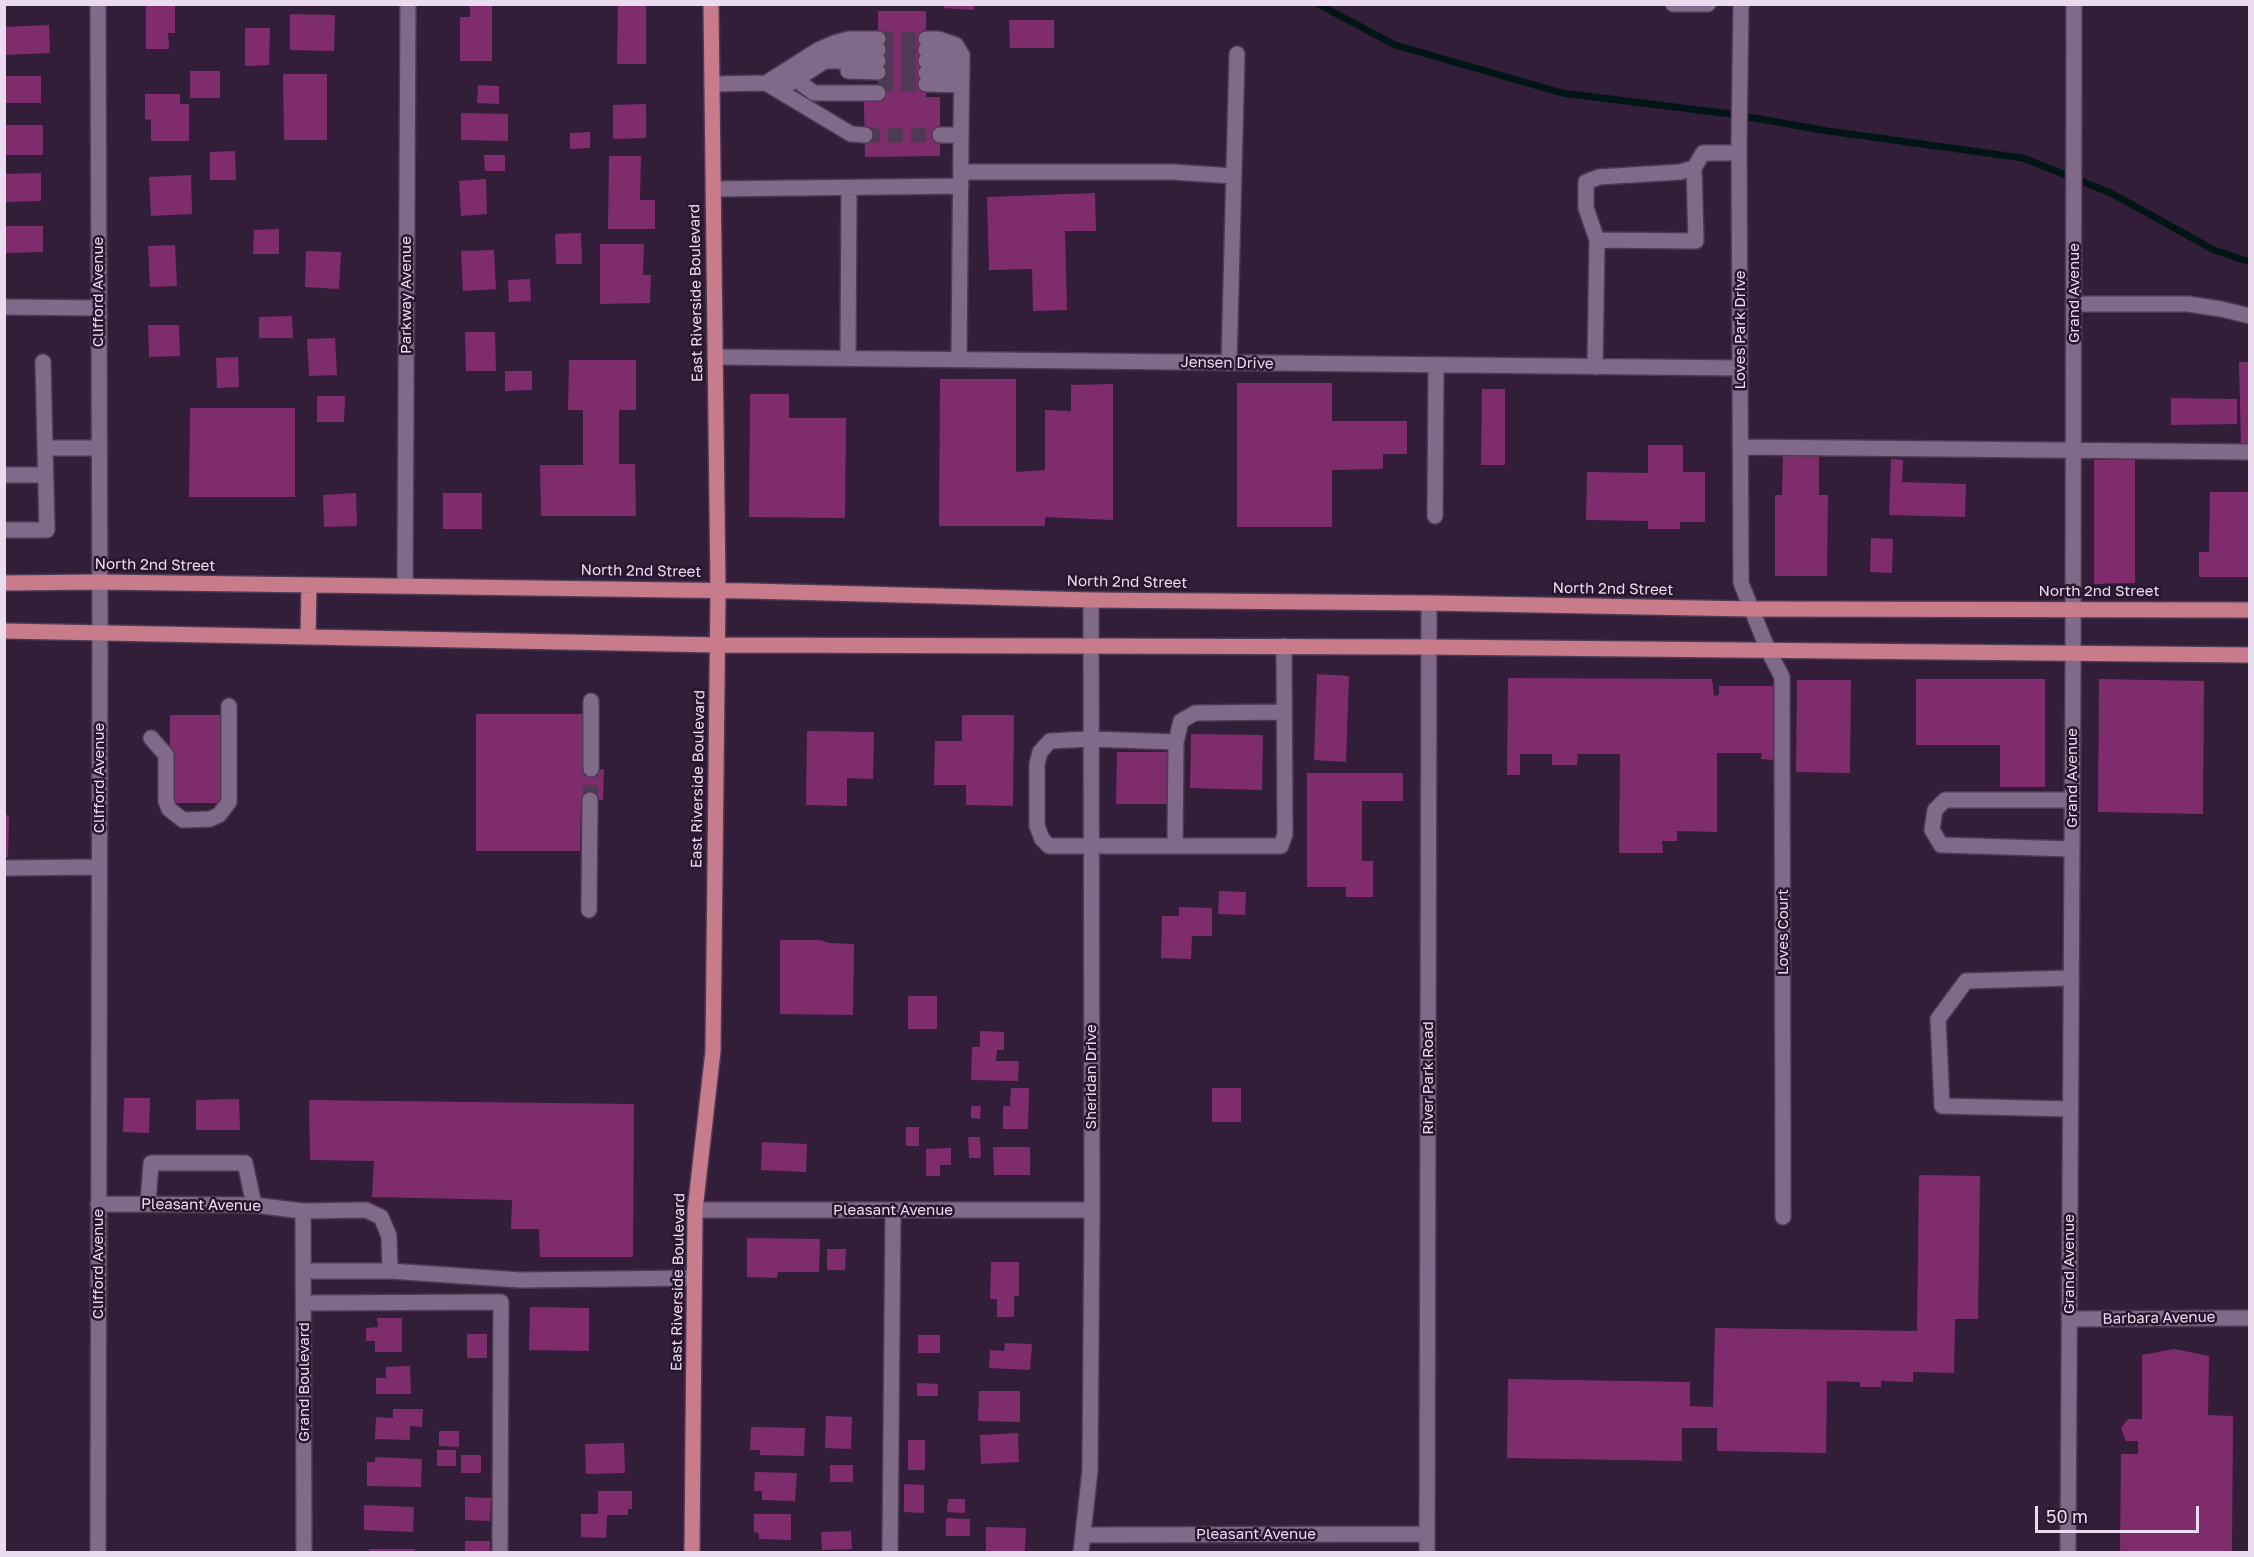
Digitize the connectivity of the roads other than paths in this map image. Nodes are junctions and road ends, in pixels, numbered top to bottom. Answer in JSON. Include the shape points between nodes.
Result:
{"nodes":[{"id":1,"x":98,"y":4,"type":"edge"},
{"id":2,"x":408,"y":4,"type":"edge"},
{"id":3,"x":711,"y":4,"type":"edge"},
{"id":4,"x":1673,"y":4,"type":"edge"},
{"id":5,"x":1708,"y":4,"type":"edge"},
{"id":6,"x":1741,"y":4,"type":"edge"},
{"id":7,"x":2074,"y":4,"type":"edge"},
{"id":8,"x":1237,"y":54,"type":"dead end"},
{"id":9,"x":878,"y":66,"type":"junction"},
{"id":10,"x":962,"y":75,"type":"junction"},
{"id":11,"x":784,"y":83,"type":"junction"},
{"id":12,"x":712,"y":84,"type":"junction"},
{"id":13,"x":865,"y":135,"type":"tunnel mouth"},
{"id":14,"x":940,"y":135,"type":"tunnel mouth"},
{"id":15,"x":961,"y":135,"type":"junction"},
{"id":16,"x":1739,"y":148,"type":"junction"},
{"id":17,"x":1694,"y":168,"type":"junction"},
{"id":18,"x":1234,"y":176,"type":"junction"},
{"id":19,"x":961,"y":179,"type":"junction"},
{"id":20,"x":849,"y":188,"type":"junction"},
{"id":21,"x":713,"y":189,"type":"junction"},
{"id":22,"x":1597,"y":240,"type":"junction"},
{"id":23,"x":2074,"y":304,"type":"junction"},
{"id":24,"x":4,"y":307,"type":"edge"},
{"id":25,"x":99,"y":308,"type":"junction"},
{"id":26,"x":2250,"y":316,"type":"edge"},
{"id":27,"x":715,"y":357,"type":"junction"},
{"id":28,"x":848,"y":358,"type":"junction"},
{"id":29,"x":958,"y":360,"type":"junction"},
{"id":30,"x":43,"y":362,"type":"dead end"},
{"id":31,"x":1229,"y":363,"type":"junction"},
{"id":32,"x":1436,"y":365,"type":"junction"},
{"id":33,"x":1595,"y":366,"type":"junction"},
{"id":34,"x":1740,"y":368,"type":"junction"},
{"id":35,"x":1740,"y":447,"type":"junction"},
{"id":36,"x":45,"y":448,"type":"junction"},
{"id":37,"x":99,"y":448,"type":"junction"},
{"id":38,"x":2074,"y":451,"type":"junction"},
{"id":39,"x":2250,"y":452,"type":"edge"},
{"id":40,"x":4,"y":475,"type":"edge"},
{"id":41,"x":45,"y":475,"type":"junction"},
{"id":42,"x":1434,"y":516,"type":"dead end"},
{"id":43,"x":4,"y":530,"type":"edge"},
{"id":44,"x":99,"y":582,"type":"junction"},
{"id":45,"x":4,"y":584,"type":"edge"},
{"id":46,"x":309,"y":585,"type":"junction"},
{"id":47,"x":405,"y":586,"type":"junction"},
{"id":48,"x":718,"y":590,"type":"junction"},
{"id":49,"x":1091,"y":600,"type":"junction"},
{"id":50,"x":1429,"y":603,"type":"junction"},
{"id":51,"x":1751,"y":609,"type":"junction"},
{"id":52,"x":2072,"y":609,"type":"junction"},
{"id":53,"x":2250,"y":610,"type":"edge"},
{"id":54,"x":4,"y":631,"type":"edge"},
{"id":55,"x":100,"y":632,"type":"junction"},
{"id":56,"x":308,"y":636,"type":"junction"},
{"id":57,"x":717,"y":645,"type":"junction"},
{"id":58,"x":1091,"y":646,"type":"junction"},
{"id":59,"x":1284,"y":646,"type":"junction"},
{"id":60,"x":1429,"y":647,"type":"junction"},
{"id":61,"x":1768,"y":650,"type":"junction"},
{"id":62,"x":2073,"y":655,"type":"junction"},
{"id":63,"x":2250,"y":655,"type":"edge"},
{"id":64,"x":591,"y":701,"type":"dead end"},
{"id":65,"x":229,"y":706,"type":"dead end"},
{"id":66,"x":1283,"y":712,"type":"junction"},
{"id":67,"x":151,"y":738,"type":"dead end"},
{"id":68,"x":1091,"y":739,"type":"junction"},
{"id":69,"x":1176,"y":742,"type":"junction"},
{"id":70,"x":591,"y":770,"type":"tunnel mouth"},
{"id":71,"x":590,"y":800,"type":"tunnel mouth"},
{"id":72,"x":2072,"y":800,"type":"junction"},
{"id":73,"x":1091,"y":845,"type":"junction"},
{"id":74,"x":1174,"y":846,"type":"junction"},
{"id":75,"x":2072,"y":849,"type":"junction"},
{"id":76,"x":99,"y":867,"type":"junction"},
{"id":77,"x":4,"y":868,"type":"edge"},
{"id":78,"x":590,"y":910,"type":"dead end"},
{"id":79,"x":2071,"y":978,"type":"junction"},
{"id":80,"x":2070,"y":1109,"type":"junction"},
{"id":81,"x":148,"y":1203,"type":"junction"},
{"id":82,"x":98,"y":1204,"type":"junction"},
{"id":83,"x":254,"y":1205,"type":"junction"},
{"id":84,"x":695,"y":1210,"type":"junction"},
{"id":85,"x":892,"y":1210,"type":"junction"},
{"id":86,"x":1092,"y":1210,"type":"junction"},
{"id":87,"x":303,"y":1211,"type":"junction"},
{"id":88,"x":1783,"y":1217,"type":"dead end"},
{"id":89,"x":304,"y":1271,"type":"junction"},
{"id":90,"x":390,"y":1271,"type":"junction"},
{"id":91,"x":694,"y":1278,"type":"junction"},
{"id":92,"x":304,"y":1303,"type":"junction"},
{"id":93,"x":2250,"y":1318,"type":"edge"},
{"id":94,"x":2069,"y":1319,"type":"junction"},
{"id":95,"x":1427,"y":1534,"type":"junction"},
{"id":96,"x":1084,"y":1535,"type":"junction"},
{"id":97,"x":98,"y":1552,"type":"edge"},
{"id":98,"x":304,"y":1552,"type":"edge"},
{"id":99,"x":500,"y":1552,"type":"edge"},
{"id":100,"x":692,"y":1552,"type":"edge"},
{"id":101,"x":890,"y":1552,"type":"edge"},
{"id":102,"x":1081,"y":1552,"type":"edge"},
{"id":103,"x":1427,"y":1552,"type":"edge"},
{"id":104,"x":2068,"y":1552,"type":"edge"}],
"edges":[{"from":1,"to":25,"type":"street","name":"Clifford Avenue"},
{"from":2,"to":47,"type":"street","name":"Parkway Avenue"},
{"from":3,"to":12,"type":"main road","name":"East Riverside Boulevard"},
{"from":4,"to":5,"type":"street"},
{"from":6,"to":16,"type":"street","name":"Loves Park Drive"},
{"from":7,"to":23,"type":"street","name":"Grand Avenue"},
{"from":8,"to":18,"type":"street"},
{"from":9,"to":11,"type":"street"},
{"from":9,"to":11,"type":"street","via":[[825,61]]},
{"from":9,"to":11,"type":"street","via":[[849,39],[819,50]]},
{"from":10,"to":10,"type":"street","via":[[926,67],[939,39],[956,45]]},
{"from":10,"to":15,"type":"street"},
{"from":11,"to":12,"type":"street"},
{"from":11,"to":13,"type":"street","via":[[851,134]]},
{"from":12,"to":21,"type":"main road","name":"East Riverside Boulevard"},
{"from":14,"to":15,"type":"street"},
{"from":15,"to":19,"type":"street"},
{"from":16,"to":17,"type":"street","via":[[1703,153]]},
{"from":16,"to":34,"type":"street","name":"Loves Park Drive"},
{"from":17,"to":22,"type":"street","via":[[1599,177],[1586,182],[1586,208]]},
{"from":17,"to":22,"type":"street","via":[[1696,241]]},
{"from":18,"to":19,"type":"street","via":[[1173,172]]},
{"from":18,"to":31,"type":"street"},
{"from":19,"to":20,"type":"street"},
{"from":19,"to":29,"type":"street"},
{"from":20,"to":21,"type":"street"},
{"from":20,"to":28,"type":"street"},
{"from":21,"to":27,"type":"main road","name":"East Riverside Boulevard"},
{"from":22,"to":33,"type":"street"},
{"from":23,"to":26,"type":"street","via":[[2188,304]]},
{"from":23,"to":38,"type":"street","name":"Grand Avenue"},
{"from":24,"to":25,"type":"street"},
{"from":25,"to":37,"type":"street","name":"Clifford Avenue"},
{"from":27,"to":28,"type":"street","name":"Jensen Drive"},
{"from":27,"to":48,"type":"main road","name":"East Riverside Boulevard"},
{"from":28,"to":29,"type":"street","name":"Jensen Drive"},
{"from":29,"to":31,"type":"street","name":"Jensen Drive"},
{"from":30,"to":36,"type":"street"},
{"from":31,"to":32,"type":"street","name":"Jensen Drive"},
{"from":32,"to":33,"type":"street","name":"Jensen Drive"},
{"from":32,"to":42,"type":"street"},
{"from":33,"to":34,"type":"street","name":"Jensen Drive"},
{"from":34,"to":35,"type":"street","name":"Loves Park Drive"},
{"from":35,"to":38,"type":"street"},
{"from":35,"to":51,"type":"street","name":"Loves Park Drive","via":[[1741,583]]},
{"from":36,"to":37,"type":"street"},
{"from":36,"to":41,"type":"street"},
{"from":37,"to":44,"type":"street","name":"Clifford Avenue"},
{"from":38,"to":39,"type":"street"},
{"from":38,"to":52,"type":"street","name":"Grand Avenue"},
{"from":40,"to":41,"type":"street"},
{"from":41,"to":43,"type":"street","via":[[47,530]]},
{"from":44,"to":45,"type":"main road","name":"North 2nd Street"},
{"from":44,"to":46,"type":"main road","name":"North 2nd Street"},
{"from":44,"to":55,"type":"street","name":"Clifford Avenue"},
{"from":46,"to":47,"type":"main road","name":"North 2nd Street"},
{"from":46,"to":56,"type":"main road"},
{"from":47,"to":48,"type":"main road","name":"North 2nd Street"},
{"from":48,"to":49,"type":"main road","name":"North 2nd Street"},
{"from":48,"to":57,"type":"main road","name":"East Riverside Boulevard"},
{"from":49,"to":50,"type":"main road","name":"North 2nd Street"},
{"from":49,"to":58,"type":"street","name":"Sheridan Drive"},
{"from":50,"to":51,"type":"main road","name":"North 2nd Street"},
{"from":50,"to":60,"type":"street","name":"River Park Road"},
{"from":51,"to":52,"type":"main road","name":"North 2nd Street"},
{"from":51,"to":61,"type":"street","name":"Loves Park Drive"},
{"from":52,"to":53,"type":"main road","name":"North 2nd Street"},
{"from":52,"to":62,"type":"street","name":"Grand Avenue"},
{"from":54,"to":55,"type":"main road"},
{"from":55,"to":56,"type":"main road"},
{"from":55,"to":76,"type":"street","name":"Clifford Avenue"},
{"from":56,"to":57,"type":"main road"},
{"from":57,"to":58,"type":"main road"},
{"from":57,"to":84,"type":"main road","name":"East Riverside Boulevard","via":[[713,1051]]},
{"from":58,"to":59,"type":"main road"},
{"from":58,"to":68,"type":"street","name":"Sheridan Drive"},
{"from":59,"to":60,"type":"main road"},
{"from":59,"to":66,"type":"street"},
{"from":60,"to":61,"type":"main road"},
{"from":60,"to":95,"type":"street","name":"River Park Road"},
{"from":61,"to":62,"type":"main road"},
{"from":61,"to":88,"type":"street","name":"Loves Court","via":[[1782,677]]},
{"from":62,"to":63,"type":"main road"},
{"from":62,"to":72,"type":"street","name":"Grand Avenue"},
{"from":64,"to":70,"type":"street"},
{"from":65,"to":67,"type":"street","via":[[229,802],[219,815],[210,819],[183,820],[170,809],[166,801],[166,755]]},
{"from":66,"to":69,"type":"street","via":[[1195,713],[1181,721]]},
{"from":66,"to":74,"type":"street","via":[[1285,834],[1281,846]]},
{"from":68,"to":69,"type":"street"},
{"from":68,"to":73,"type":"street","name":"Sheridan Drive"},
{"from":68,"to":73,"type":"street","via":[[1050,741],[1040,752],[1037,764],[1037,826],[1042,840],[1049,846]]},
{"from":69,"to":74,"type":"street"},
{"from":71,"to":78,"type":"street"},
{"from":72,"to":75,"type":"street","name":"Grand Avenue"},
{"from":72,"to":75,"type":"street","via":[[1945,800],[1935,810],[1932,830],[1941,845]]},
{"from":73,"to":74,"type":"street"},
{"from":73,"to":86,"type":"street","name":"Sheridan Drive"},
{"from":75,"to":79,"type":"street","name":"Grand Avenue"},
{"from":76,"to":77,"type":"street"},
{"from":76,"to":82,"type":"street","name":"Clifford Avenue"},
{"from":79,"to":80,"type":"street","name":"Grand Avenue"},
{"from":79,"to":80,"type":"street","via":[[1966,981],[1938,1018],[1942,1106]]},
{"from":80,"to":94,"type":"street","name":"Grand Avenue"},
{"from":81,"to":82,"type":"street","name":"Pleasant Avenue"},
{"from":81,"to":83,"type":"street","name":"Pleasant Avenue"},
{"from":81,"to":83,"type":"street","via":[[151,1163],[245,1163]]},
{"from":82,"to":97,"type":"street","name":"Clifford Avenue"},
{"from":83,"to":87,"type":"street","name":"Pleasant Avenue"},
{"from":84,"to":85,"type":"street","name":"Pleasant Avenue"},
{"from":84,"to":91,"type":"main road","name":"East Riverside Boulevard"},
{"from":85,"to":86,"type":"street","name":"Pleasant Avenue"},
{"from":85,"to":101,"type":"street"},
{"from":86,"to":96,"type":"street","name":"Sheridan Drive","via":[[1090,1470]]},
{"from":87,"to":89,"type":"street","name":"Grand Boulevard"},
{"from":87,"to":90,"type":"street","name":"Pleasant Avenue","via":[[366,1210],[381,1217],[389,1236]]},
{"from":89,"to":90,"type":"street"},
{"from":89,"to":92,"type":"street","name":"Grand Boulevard"},
{"from":90,"to":91,"type":"street","via":[[520,1280]]},
{"from":91,"to":100,"type":"main road","name":"East Riverside Boulevard"},
{"from":92,"to":98,"type":"street","name":"Grand Boulevard"},
{"from":92,"to":99,"type":"street","via":[[501,1302]]},
{"from":93,"to":94,"type":"street","name":"Barbara Avenue"},
{"from":94,"to":104,"type":"street","name":"Grand Avenue"},
{"from":95,"to":96,"type":"street","name":"Pleasant Avenue"},
{"from":95,"to":103,"type":"street","name":"River Park Road"},
{"from":96,"to":102,"type":"street","name":"Sheridan Drive"}]}
